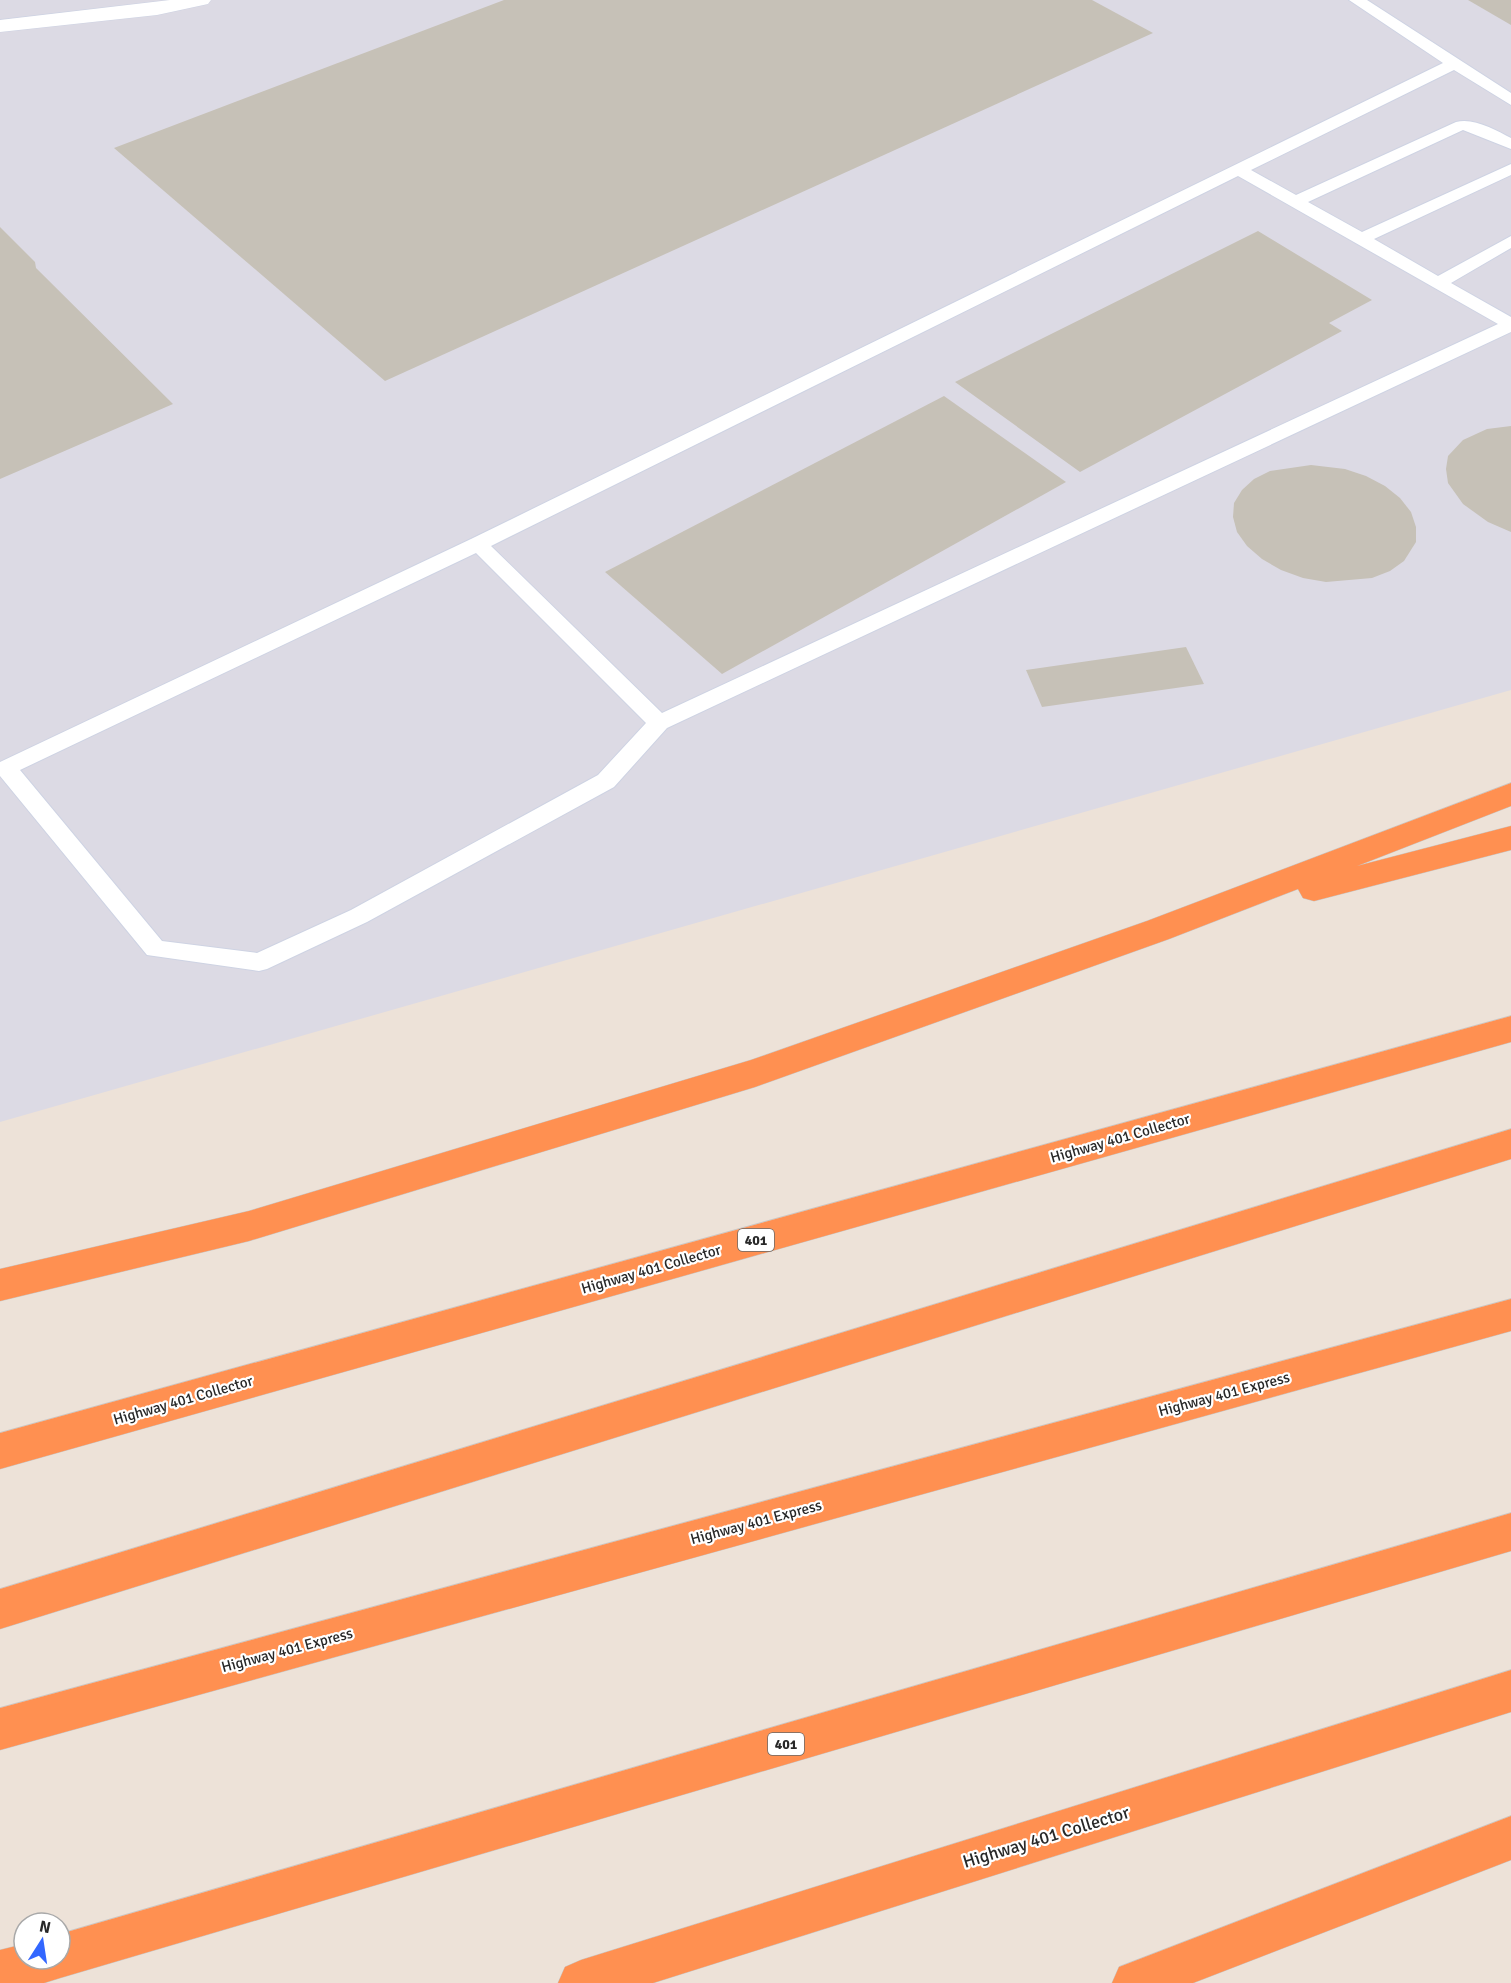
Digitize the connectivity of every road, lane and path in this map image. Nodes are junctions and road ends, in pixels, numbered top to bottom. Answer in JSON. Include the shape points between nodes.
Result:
{"nodes":[{"id":1,"x":201,"y":0,"type":"edge"},
{"id":2,"x":1357,"y":0,"type":"edge"},
{"id":3,"x":0,"y":26,"type":"edge"},
{"id":4,"x":1455,"y":63,"type":"junction"},
{"id":5,"x":1511,"y":100,"type":"edge"},
{"id":6,"x":1511,"y":144,"type":"edge"},
{"id":7,"x":1511,"y":169,"type":"edge"},
{"id":8,"x":1239,"y":170,"type":"junction"},
{"id":9,"x":1295,"y":202,"type":"junction"},
{"id":10,"x":1361,"y":239,"type":"junction"},
{"id":11,"x":1511,"y":241,"type":"edge"},
{"id":12,"x":1438,"y":283,"type":"junction"},
{"id":13,"x":1511,"y":324,"type":"edge"},
{"id":14,"x":478,"y":544,"type":"junction"},
{"id":15,"x":659,"y":723,"type":"junction"},
{"id":16,"x":1511,"y":794,"type":"edge"},
{"id":17,"x":1511,"y":838,"type":"edge"},
{"id":18,"x":1158,"y":930,"type":"junction"},
{"id":19,"x":1511,"y":1029,"type":"edge"},
{"id":20,"x":1511,"y":1144,"type":"edge"},
{"id":21,"x":0,"y":1285,"type":"edge"},
{"id":22,"x":1511,"y":1316,"type":"edge"},
{"id":23,"x":0,"y":1451,"type":"edge"},
{"id":24,"x":1511,"y":1532,"type":"edge"},
{"id":25,"x":0,"y":1609,"type":"edge"},
{"id":26,"x":1511,"y":1691,"type":"edge"},
{"id":27,"x":0,"y":1729,"type":"edge"},
{"id":28,"x":1511,"y":1838,"type":"edge"},
{"id":29,"x":72,"y":1952,"type":"edge"},
{"id":30,"x":580,"y":1983,"type":"edge"},
{"id":31,"x":1135,"y":1983,"type":"edge"}],
"edges":[{"from":1,"to":3,"type":"street","via":[[157,9]]},
{"from":2,"to":4,"type":"lane"},
{"from":4,"to":5,"type":"lane"},
{"from":4,"to":8,"type":"lane"},
{"from":6,"to":9,"type":"lane","via":[[1462,125]]},
{"from":7,"to":10,"type":"lane"},
{"from":8,"to":9,"type":"lane"},
{"from":8,"to":14,"type":"lane"},
{"from":9,"to":10,"type":"lane"},
{"from":10,"to":12,"type":"lane"},
{"from":11,"to":12,"type":"lane"},
{"from":12,"to":13,"type":"lane"},
{"from":13,"to":15,"type":"lane"},
{"from":14,"to":15,"type":"lane"},
{"from":14,"to":15,"type":"lane","via":[[6,768],[155,949],[259,962],[359,916],[606,781]]},
{"from":16,"to":18,"type":"highway"},
{"from":17,"to":18,"type":"highway"},
{"from":18,"to":21,"type":"highway","via":[[721,1084],[249,1227]]},
{"from":19,"to":23,"type":"highway","name":"Highway 401 Collector","number":"401"},
{"from":20,"to":25,"type":"highway"},
{"from":22,"to":27,"type":"highway","name":"Highway 401 Express"},
{"from":24,"to":29,"type":"highway","number":"401"},
{"from":26,"to":30,"type":"highway","name":"Highway 401 Collector"},
{"from":28,"to":31,"type":"highway"}]}
